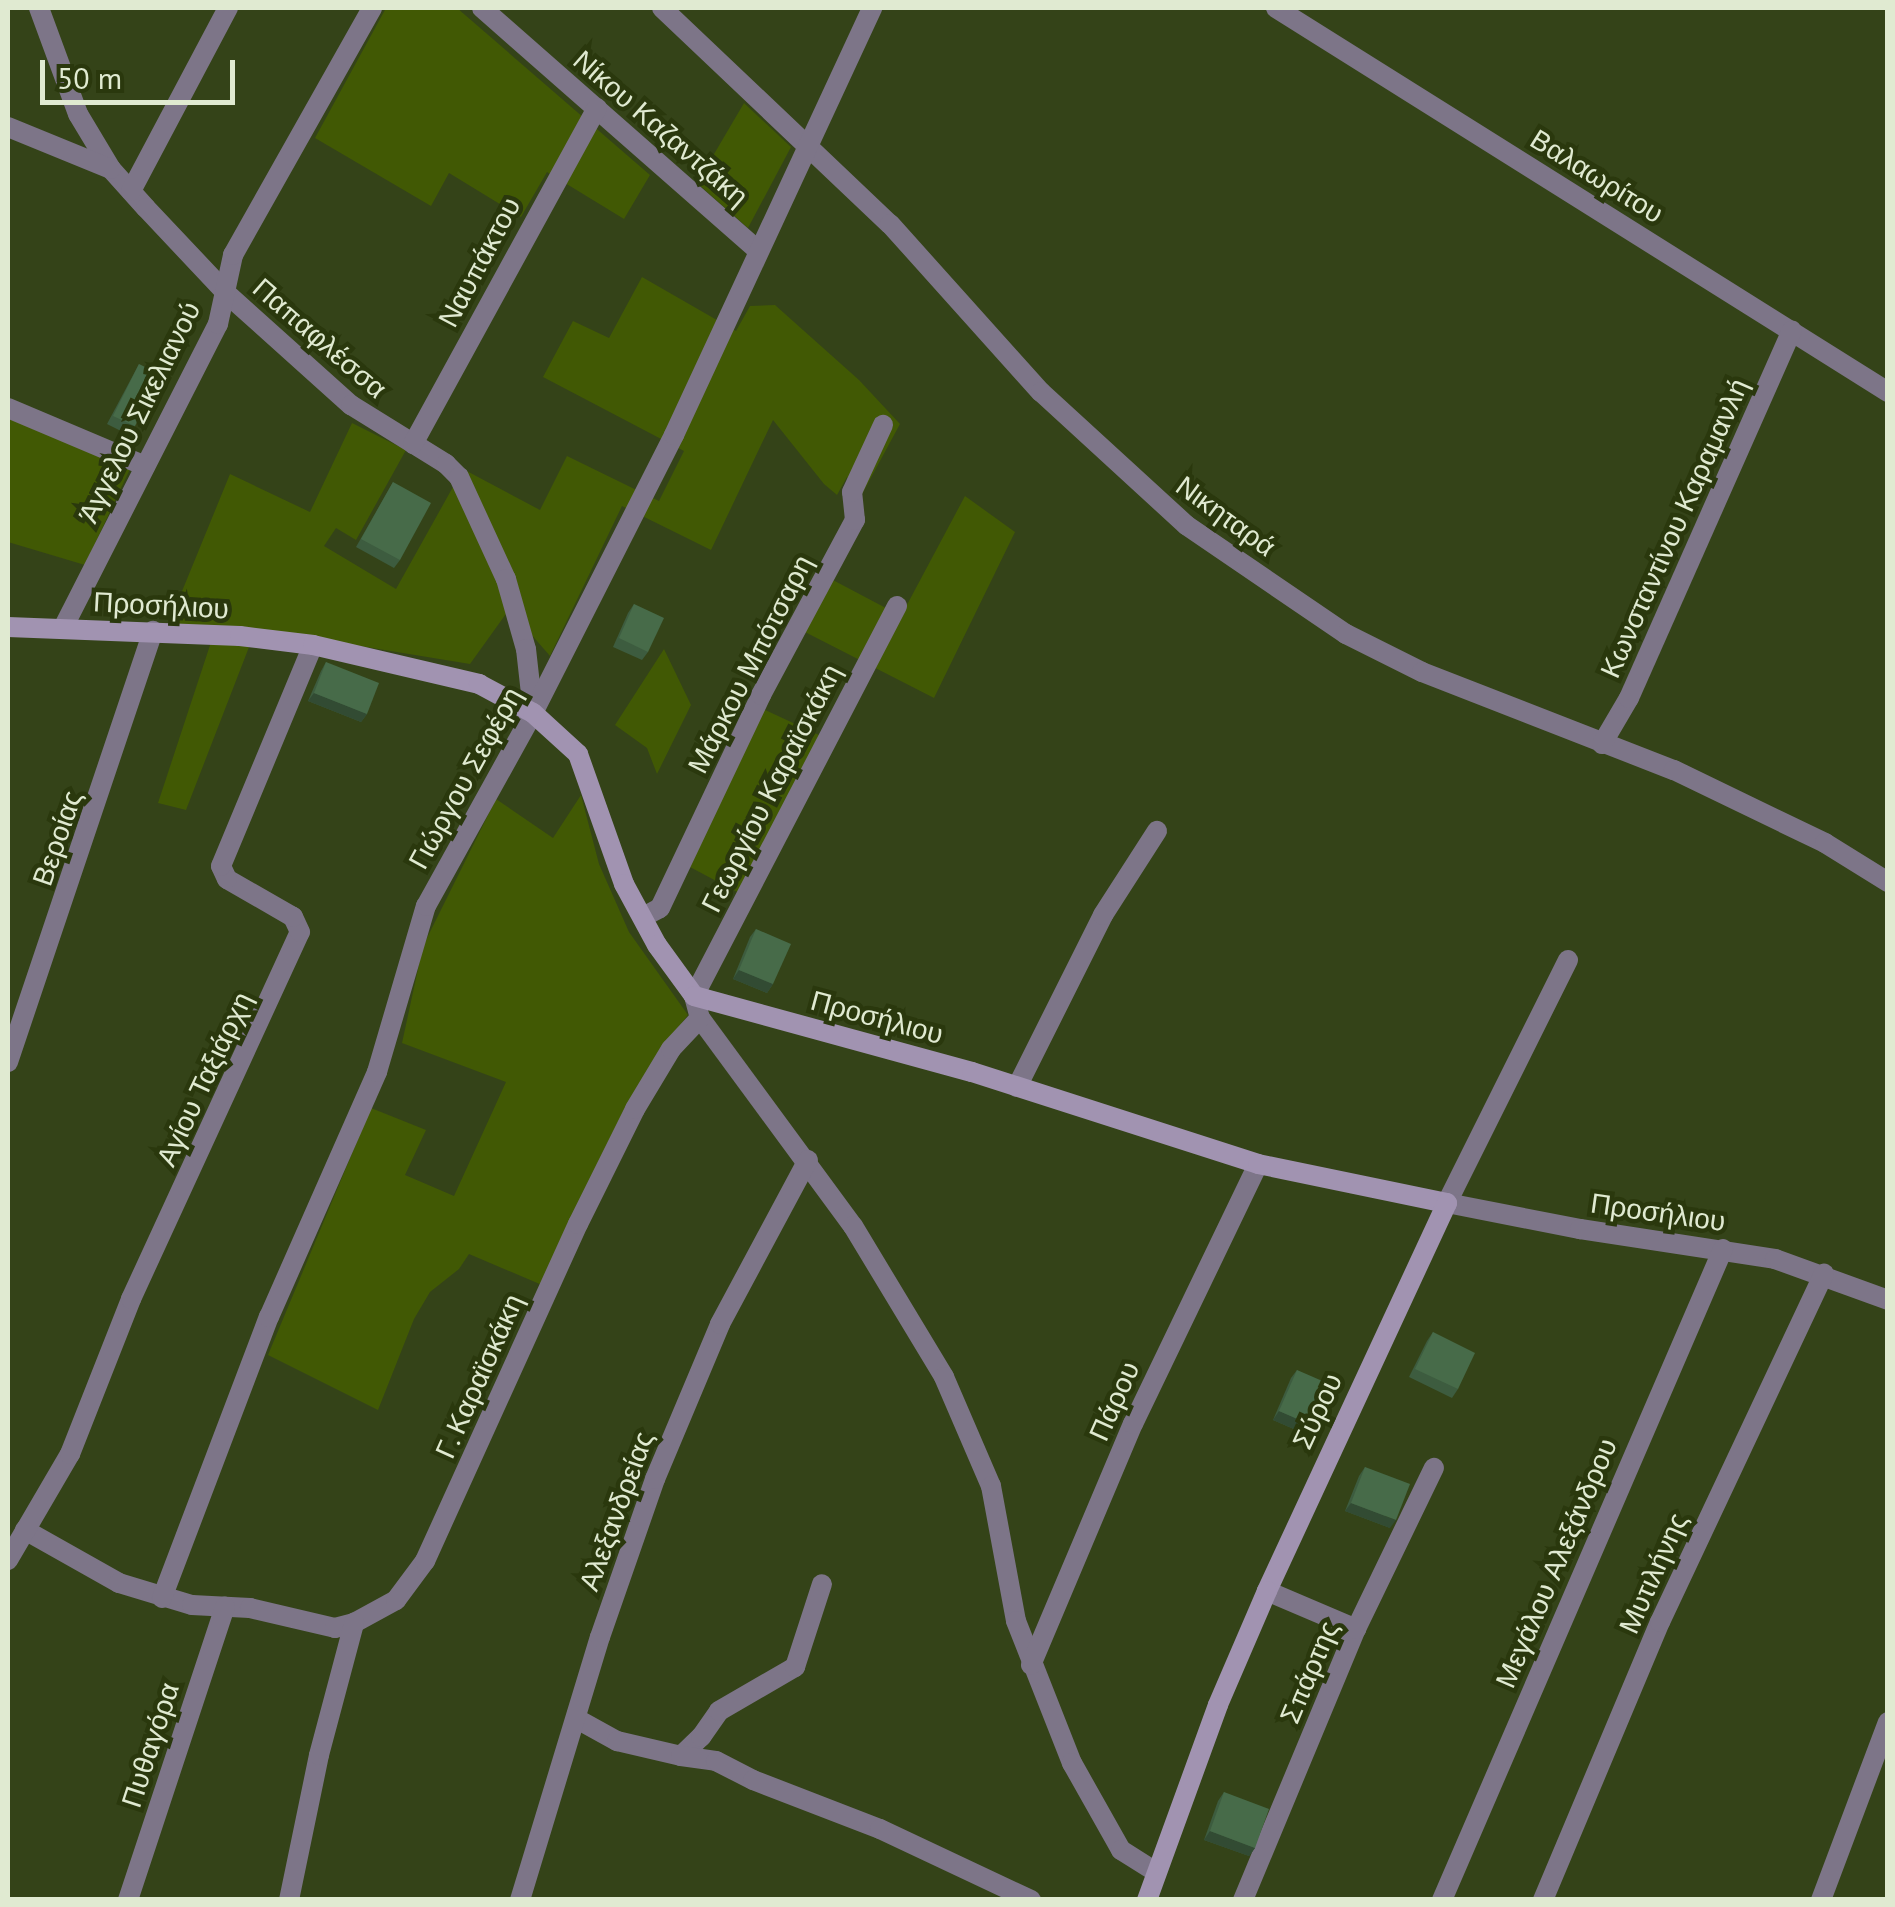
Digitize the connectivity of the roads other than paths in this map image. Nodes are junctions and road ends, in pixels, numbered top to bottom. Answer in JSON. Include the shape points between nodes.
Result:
{"nodes":[{"id":1,"x":39,"y":8,"type":"edge"},
{"id":2,"x":228,"y":8,"type":"edge"},
{"id":3,"x":372,"y":8,"type":"edge"},
{"id":4,"x":482,"y":8,"type":"edge"},
{"id":5,"x":662,"y":8,"type":"edge"},
{"id":6,"x":872,"y":8,"type":"edge"},
{"id":7,"x":1276,"y":8,"type":"edge"},
{"id":8,"x":597,"y":108,"type":"junction"},
{"id":9,"x":8,"y":126,"type":"edge"},
{"id":10,"x":809,"y":145,"type":"junction"},
{"id":11,"x":112,"y":169,"type":"junction"},
{"id":12,"x":131,"y":191,"type":"junction"},
{"id":13,"x":759,"y":251,"type":"junction"},
{"id":14,"x":226,"y":293,"type":"junction"},
{"id":15,"x":1792,"y":331,"type":"junction"},
{"id":16,"x":1888,"y":392,"type":"edge"},
{"id":17,"x":8,"y":408,"type":"edge"},
{"id":18,"x":883,"y":424,"type":"dead end"},
{"id":19,"x":413,"y":444,"type":"junction"},
{"id":20,"x":144,"y":466,"type":"junction"},
{"id":21,"x":897,"y":606,"type":"dead end"},
{"id":22,"x":8,"y":627,"type":"edge"},
{"id":23,"x":63,"y":628,"type":"junction"},
{"id":24,"x":153,"y":631,"type":"junction"},
{"id":25,"x":313,"y":646,"type":"junction"},
{"id":26,"x":533,"y":713,"type":"junction"},
{"id":27,"x":1602,"y":744,"type":"junction"},
{"id":28,"x":1157,"y":831,"type":"dead end"},
{"id":29,"x":1888,"y":882,"type":"edge"},
{"id":30,"x":643,"y":917,"type":"junction"},
{"id":31,"x":1568,"y":960,"type":"dead end"},
{"id":32,"x":694,"y":996,"type":"junction"},
{"id":33,"x":700,"y":1018,"type":"junction"},
{"id":34,"x":8,"y":1062,"type":"edge"},
{"id":35,"x":1018,"y":1088,"type":"junction"},
{"id":36,"x":808,"y":1160,"type":"junction"},
{"id":37,"x":1258,"y":1164,"type":"junction"},
{"id":38,"x":1447,"y":1202,"type":"junction"},
{"id":39,"x":1722,"y":1249,"type":"junction"},
{"id":40,"x":1824,"y":1274,"type":"junction"},
{"id":41,"x":1888,"y":1300,"type":"edge"},
{"id":42,"x":1434,"y":1468,"type":"dead end"},
{"id":43,"x":25,"y":1530,"type":"junction"},
{"id":44,"x":8,"y":1560,"type":"edge"},
{"id":45,"x":822,"y":1584,"type":"dead end"},
{"id":46,"x":1267,"y":1591,"type":"junction"},
{"id":47,"x":162,"y":1598,"type":"junction"},
{"id":48,"x":225,"y":1608,"type":"junction"},
{"id":49,"x":354,"y":1624,"type":"junction"},
{"id":50,"x":1356,"y":1629,"type":"junction"},
{"id":51,"x":1031,"y":1665,"type":"junction"},
{"id":52,"x":578,"y":1719,"type":"junction"},
{"id":53,"x":1888,"y":1722,"type":"edge"},
{"id":54,"x":681,"y":1756,"type":"junction"},
{"id":55,"x":1156,"y":1872,"type":"junction"},
{"id":56,"x":1019,"y":1897,"type":"edge"},
{"id":57,"x":128,"y":1900,"type":"edge"},
{"id":58,"x":289,"y":1900,"type":"edge"},
{"id":59,"x":520,"y":1900,"type":"edge"},
{"id":60,"x":1147,"y":1900,"type":"edge"},
{"id":61,"x":1243,"y":1900,"type":"edge"},
{"id":62,"x":1442,"y":1900,"type":"edge"},
{"id":63,"x":1544,"y":1900,"type":"edge"},
{"id":64,"x":1820,"y":1900,"type":"edge"}],
"edges":[{"from":1,"to":11,"type":"street","name":"Παπαφλέσσα","via":[[78,114]]},
{"from":2,"to":12,"type":"street"},
{"from":3,"to":14,"type":"street","name":"Άγγελου Σικελιανού","via":[[233,255]]},
{"from":4,"to":8,"type":"street","name":"Νίκου Καζαντζάκη"},
{"from":5,"to":10,"type":"street","name":"Νικηταρά"},
{"from":6,"to":10,"type":"street","name":"Γιώργου Σεφέρη"},
{"from":7,"to":15,"type":"street","name":"Βαλαωρίτου"},
{"from":8,"to":13,"type":"street","name":"Νίκου Καζαντζάκη"},
{"from":8,"to":19,"type":"street","name":"Ναυπάκτου"},
{"from":9,"to":11,"type":"street"},
{"from":10,"to":13,"type":"street","name":"Γιώργου Σεφέρη"},
{"from":10,"to":27,"type":"street","name":"Νικηταρά","via":[[1041,392],[1186,525],[1346,634]]},
{"from":11,"to":12,"type":"street","name":"Παπαφλέσσα"},
{"from":12,"to":14,"type":"street","name":"Παπαφλέσσα"},
{"from":13,"to":26,"type":"street","name":"Γιώργου Σεφέρη"},
{"from":14,"to":19,"type":"street","name":"Παπαφλέσσα","via":[[351,405]]},
{"from":14,"to":20,"type":"street","name":"Άγγελου Σικελιανού","via":[[218,324]]},
{"from":15,"to":16,"type":"street","name":"Βαλαωρίτου"},
{"from":15,"to":27,"type":"street","name":"Κωνσταντίνου Καραμανλή","via":[[1629,698]]},
{"from":17,"to":20,"type":"street"},
{"from":18,"to":30,"type":"street","name":"Μάρκου Μπότσαρη","via":[[852,492],[855,520],[760,695],[660,908]]},
{"from":19,"to":26,"type":"street","name":"Παπαφλέσσα","via":[[459,478],[500,562],[526,649]]},
{"from":20,"to":23,"type":"street","name":"Άγγελου Σικελιανού"},
{"from":21,"to":32,"type":"street","name":"Γεωργίου Καραϊσκάκη"},
{"from":22,"to":23,"type":"street","name":"Προσήλιου"},
{"from":23,"to":24,"type":"street","name":"Προσήλιου"},
{"from":24,"to":25,"type":"street","name":"Προσήλιου"},
{"from":24,"to":34,"type":"street","name":"Βεροίας"},
{"from":25,"to":26,"type":"street","name":"Προσήλιου","via":[[457,676]]},
{"from":25,"to":43,"type":"street","name":"Αγίου Ταξιάρχη","via":[[222,866],[228,879],[293,918],[300,932],[131,1300],[70,1454]]},
{"from":26,"to":30,"type":"street","name":"Προσήλιου","via":[[578,754],[616,864]]},
{"from":26,"to":47,"type":"street","name":"Γιώργου Σεφέρη","via":[[426,906],[377,1072],[269,1318]]},
{"from":27,"to":29,"type":"street","name":"Νικηταρά","via":[[1759,808]]},
{"from":28,"to":35,"type":"street","via":[[1103,915]]},
{"from":30,"to":32,"type":"street","name":"Προσήλιου"},
{"from":31,"to":38,"type":"street","name":"Σύρου"},
{"from":32,"to":33,"type":"street"},
{"from":32,"to":35,"type":"street","name":"Προσήλιου"},
{"from":33,"to":36,"type":"street"},
{"from":33,"to":49,"type":"street","name":"Γ. Καραϊσκάκη","via":[[671,1049],[627,1126],[420,1570],[396,1600]]},
{"from":35,"to":37,"type":"street","name":"Προσήλιου"},
{"from":36,"to":51,"type":"street","via":[[924,1341],[974,1442],[991,1486]]},
{"from":36,"to":52,"type":"street","name":"Αλεξανδρείας","via":[[720,1324],[662,1462]]},
{"from":37,"to":38,"type":"street","name":"Προσήλιου"},
{"from":37,"to":51,"type":"street","name":"Πάρου","via":[[1133,1424]]},
{"from":38,"to":39,"type":"street","name":"Προσήλιου"},
{"from":38,"to":46,"type":"street","name":"Σύρου"},
{"from":39,"to":40,"type":"street","name":"Προσήλιου"},
{"from":39,"to":62,"type":"street","name":"Μεγάλου Αλεξάνδρου"},
{"from":40,"to":41,"type":"street","name":"Προσήλιου"},
{"from":40,"to":63,"type":"street","name":"Μυτιλήνης","via":[[1660,1622]]},
{"from":42,"to":50,"type":"street","name":"Σπάρτης"},
{"from":43,"to":44,"type":"street","name":"Αγίου Ταξιάρχη"},
{"from":43,"to":47,"type":"street","via":[[98,1574]]},
{"from":45,"to":54,"type":"street","via":[[795,1666],[719,1710]]},
{"from":46,"to":50,"type":"street"},
{"from":46,"to":55,"type":"street","name":"Σύρου"},
{"from":47,"to":48,"type":"street"},
{"from":48,"to":49,"type":"street","via":[[250,1608],[317,1627]]},
{"from":48,"to":57,"type":"street","name":"Πυθαγόρα"},
{"from":49,"to":58,"type":"street"},
{"from":50,"to":61,"type":"street","name":"Σπάρτης"},
{"from":51,"to":55,"type":"street","via":[[1098,1815],[1121,1850]]},
{"from":52,"to":54,"type":"street","via":[[617,1740]]},
{"from":52,"to":59,"type":"street","name":"Αλεξανδρείας"},
{"from":53,"to":64,"type":"street"},
{"from":54,"to":56,"type":"street","via":[[716,1761]]},
{"from":55,"to":60,"type":"street","name":"Σύρου"}]}
